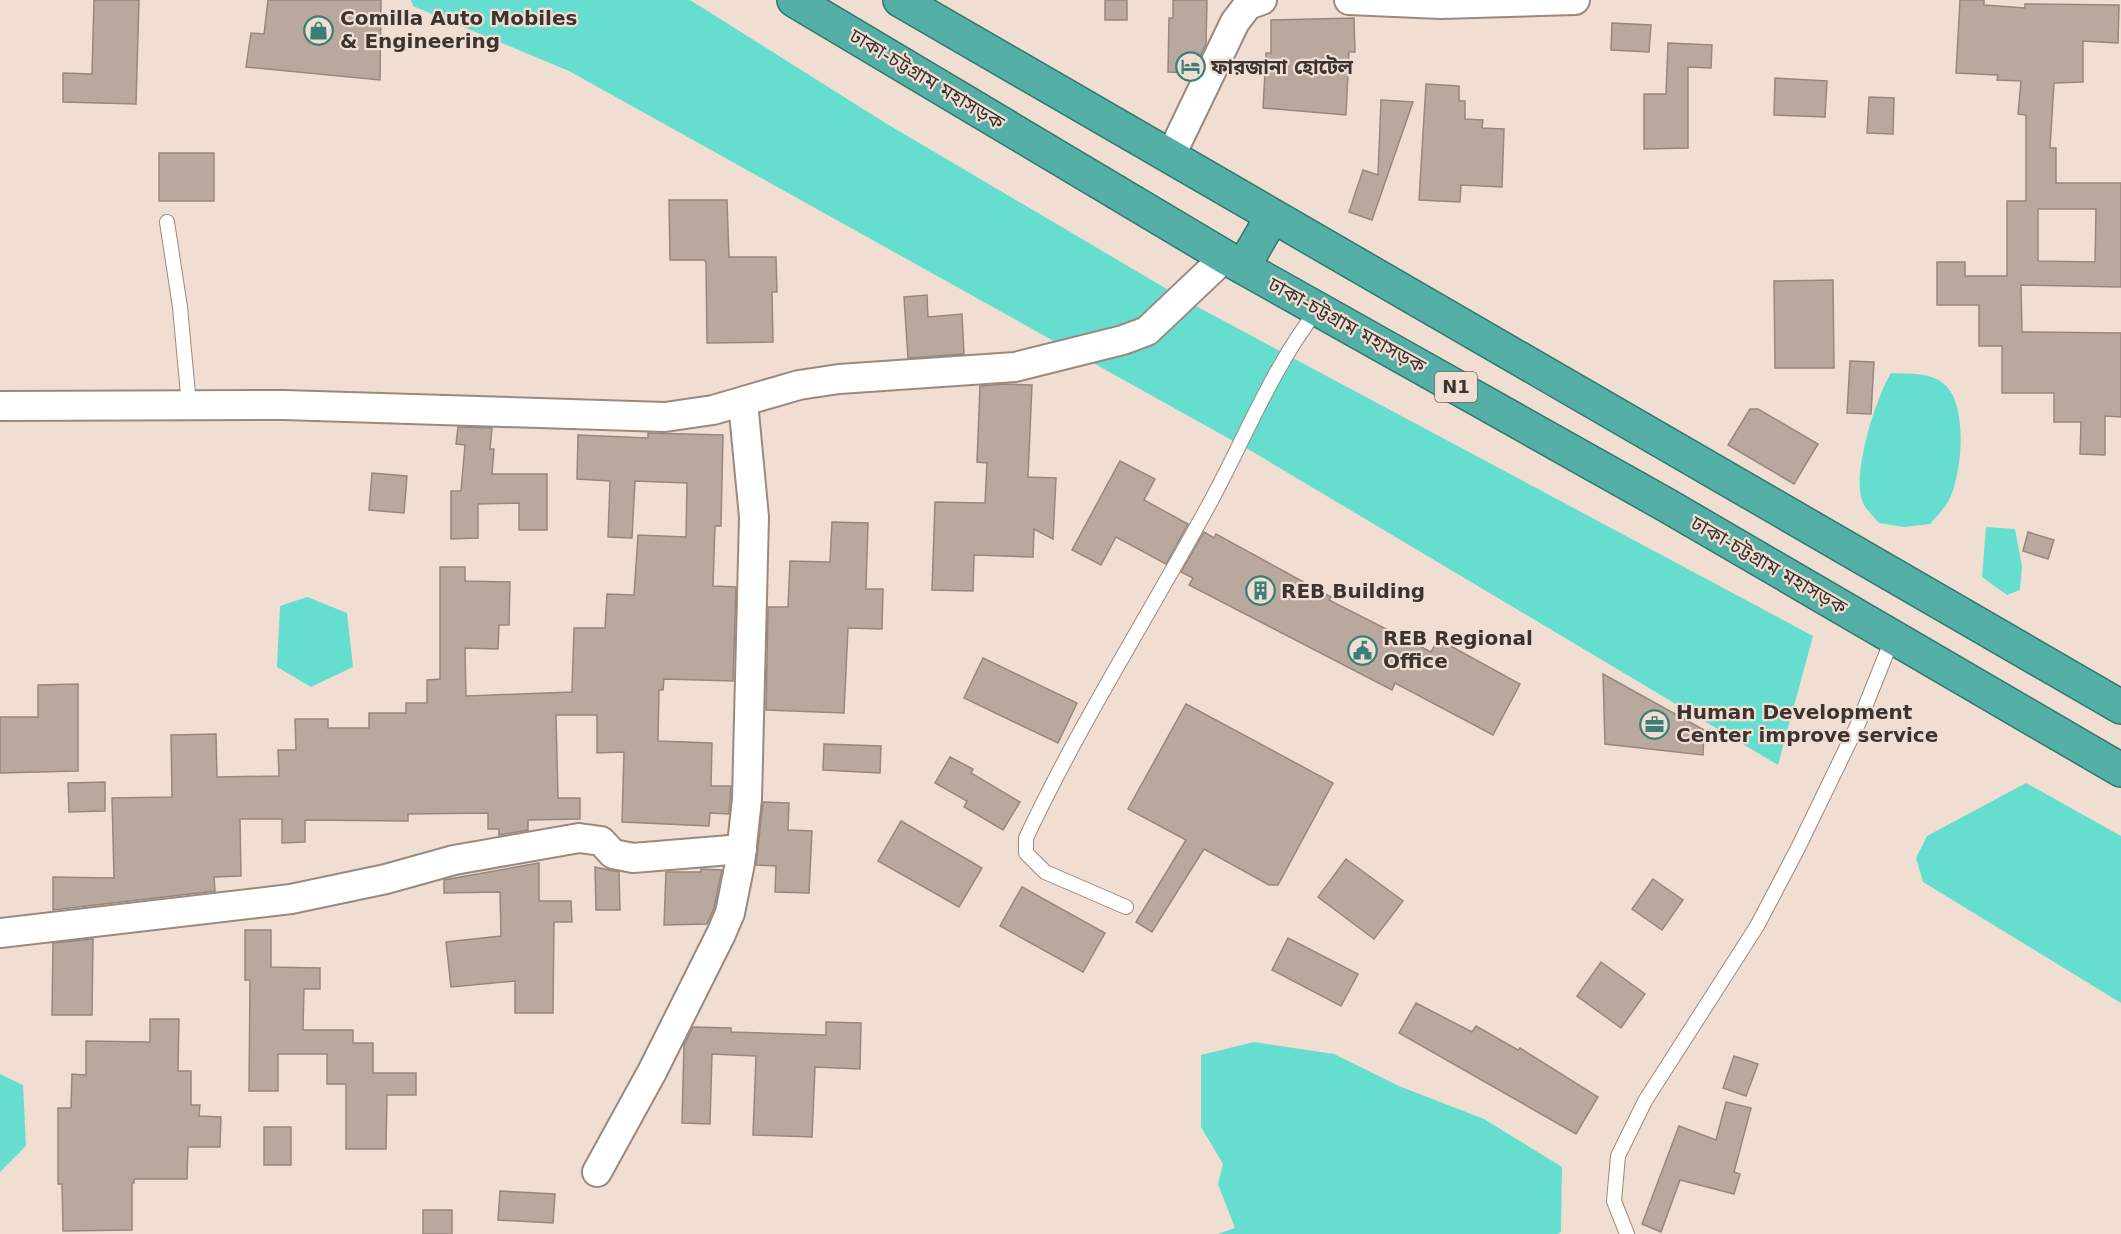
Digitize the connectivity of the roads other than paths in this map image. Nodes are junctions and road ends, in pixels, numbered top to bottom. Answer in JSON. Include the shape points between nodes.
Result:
{"nodes":[{"id":1,"x":794,"y":0,"type":"edge"},
{"id":2,"x":900,"y":0,"type":"edge"},
{"id":3,"x":1349,"y":0,"type":"edge"},
{"id":4,"x":1575,"y":0,"type":"edge"},
{"id":5,"x":1252,"y":2,"type":"edge"},
{"id":6,"x":1170,"y":157,"type":"junction"},
{"id":7,"x":1272,"y":217,"type":"junction"},
{"id":8,"x":167,"y":222,"type":"dead end"},
{"id":9,"x":1234,"y":262,"type":"junction"},
{"id":10,"x":1318,"y":309,"type":"junction"},
{"id":11,"x":743,"y":402,"type":"junction"},
{"id":12,"x":189,"y":405,"type":"junction"},
{"id":13,"x":0,"y":406,"type":"edge"},
{"id":14,"x":1893,"y":637,"type":"junction"},
{"id":15,"x":2121,"y":707,"type":"edge"},
{"id":16,"x":2121,"y":770,"type":"edge"},
{"id":17,"x":742,"y":849,"type":"junction"},
{"id":18,"x":1126,"y":907,"type":"dead end"},
{"id":19,"x":0,"y":933,"type":"edge"},
{"id":20,"x":597,"y":1172,"type":"dead end"},
{"id":21,"x":1627,"y":1234,"type":"edge"}],
"edges":[{"from":1,"to":9,"type":"highway","name":"ঢাকা-চট্টগ্রাম মহাসড়ক","number":"N1"},
{"from":2,"to":6,"type":"highway"},
{"from":3,"to":4,"type":"street","via":[[1441,4]]},
{"from":5,"to":6,"type":"street","via":[[1235,22]]},
{"from":6,"to":7,"type":"highway"},
{"from":7,"to":9,"type":"highway"},
{"from":7,"to":15,"type":"highway"},
{"from":8,"to":12,"type":"lane","via":[[179,296]]},
{"from":9,"to":10,"type":"highway","name":"ঢাকা-চট্টগ্রাম মহাসড়ক","number":"N1"},
{"from":9,"to":11,"type":"street","via":[[1147,331],[1123,340],[1015,367],[839,379],[799,385]]},
{"from":10,"to":14,"type":"highway","name":"ঢাকা-চট্টগ্রাম মহাসড়ক","number":"N1"},
{"from":10,"to":18,"type":"lane","via":[[1295,338],[1212,499],[1124,652],[1026,838],[1026,853],[1045,872]]},
{"from":11,"to":12,"type":"street","via":[[665,417]]},
{"from":11,"to":17,"type":"street","via":[[754,528],[747,799]]},
{"from":12,"to":13,"type":"street"},
{"from":14,"to":16,"type":"highway","name":"ঢাকা-চট্টগ্রাম মহাসড়ক","number":"N1"},
{"from":14,"to":21,"type":"lane","via":[[1834,776],[1778,887],[1645,1101],[1618,1156],[1614,1201]]},
{"from":17,"to":19,"type":"street","via":[[633,858],[613,854],[601,841],[579,838],[454,860],[291,899]]},
{"from":17,"to":20,"type":"street","via":[[730,913],[721,934]]}]}
